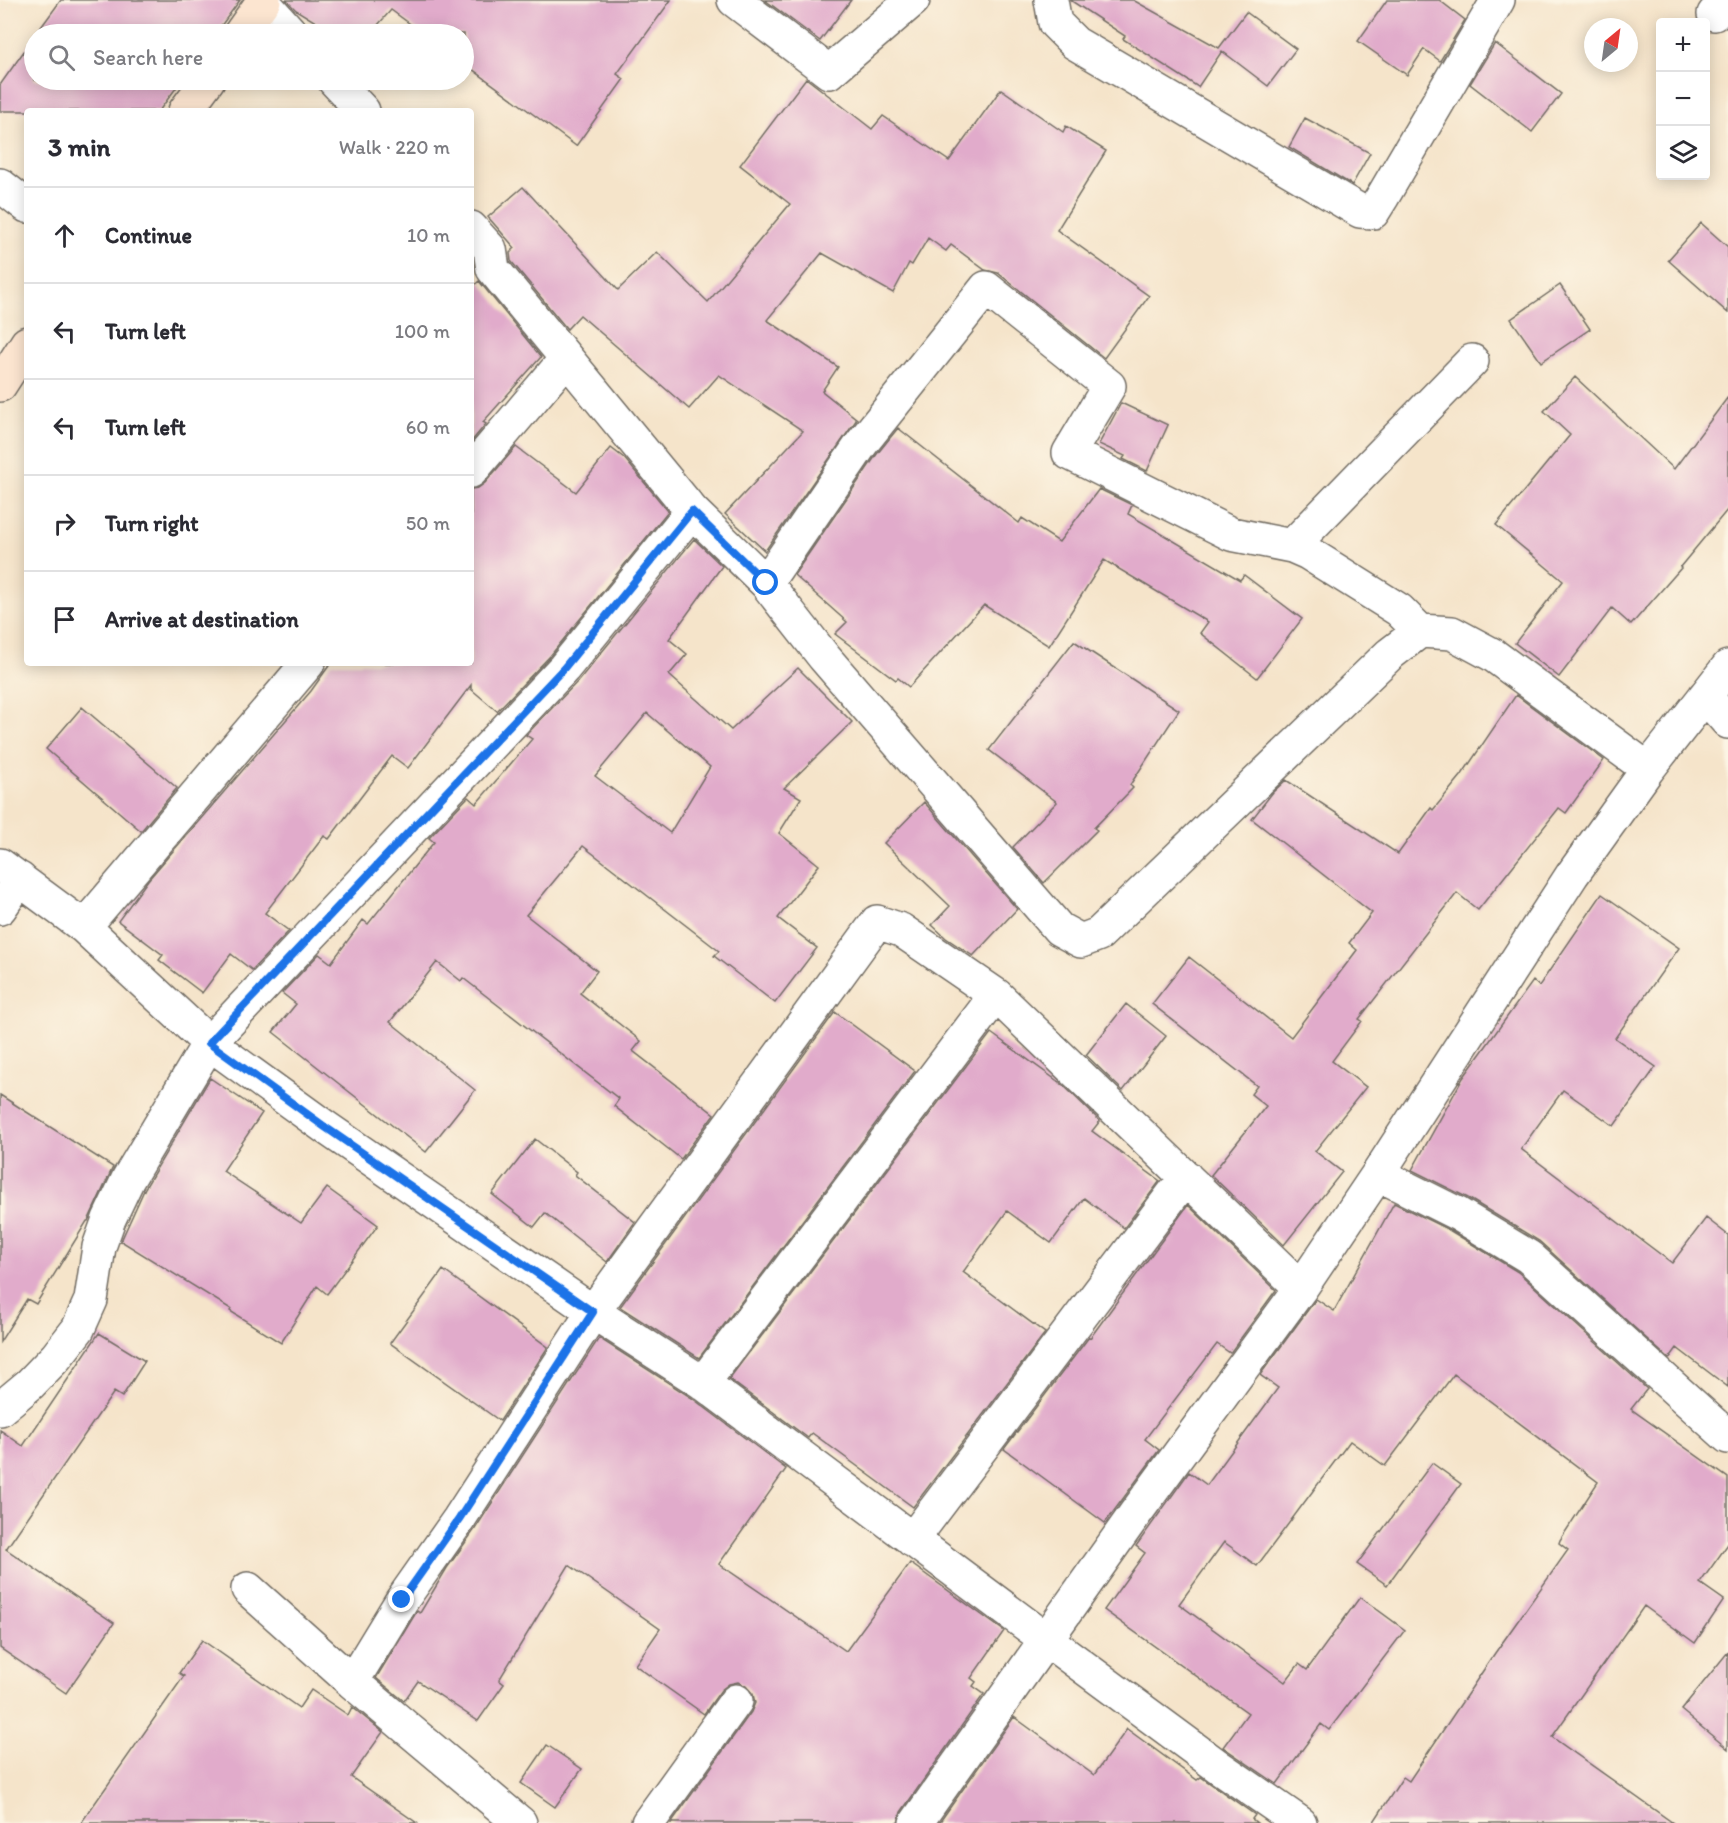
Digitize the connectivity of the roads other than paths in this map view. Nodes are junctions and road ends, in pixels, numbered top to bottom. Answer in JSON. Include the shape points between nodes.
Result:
{"nodes":[{"id":1,"x":734,"y":0,"type":"edge"},
{"id":2,"x":913,"y":0,"type":"edge"},
{"id":3,"x":1051,"y":0,"type":"edge"},
{"id":4,"x":1498,"y":0,"type":"edge"},
{"id":5,"x":263,"y":1,"type":"edge"},
{"id":6,"x":247,"y":24,"type":"edge"},
{"id":7,"x":283,"y":24,"type":"edge"},
{"id":8,"x":201,"y":90,"type":"edge"},
{"id":9,"x":343,"y":90,"type":"edge"},
{"id":10,"x":187,"y":108,"type":"edge"},
{"id":11,"x":360,"y":108,"type":"edge"},
{"id":12,"x":0,"y":185,"type":"edge"},
{"id":13,"x":24,"y":204,"type":"edge"},
{"id":14,"x":477,"y":249,"type":"edge"},
{"id":15,"x":24,"y":348,"type":"edge"},
{"id":16,"x":566,"y":359,"type":"junction"},
{"id":17,"x":1472,"y":361,"type":"dead end"},
{"id":18,"x":0,"y":385,"type":"edge"},
{"id":19,"x":474,"y":467,"type":"edge"},
{"id":20,"x":692,"y":511,"type":"junction"},
{"id":21,"x":1292,"y":546,"type":"junction"},
{"id":22,"x":766,"y":583,"type":"junction"},
{"id":23,"x":1420,"y":631,"type":"junction"},
{"id":24,"x":305,"y":666,"type":"edge"},
{"id":25,"x":1728,"y":667,"type":"edge"},
{"id":26,"x":1705,"y":696,"type":"junction"},
{"id":27,"x":1728,"y":722,"type":"edge"},
{"id":28,"x":1648,"y":769,"type":"junction"},
{"id":29,"x":10,"y":872,"type":"edge"},
{"id":30,"x":0,"y":908,"type":"edge"},
{"id":31,"x":84,"y":927,"type":"junction"},
{"id":32,"x":996,"y":995,"type":"junction"},
{"id":33,"x":209,"y":1043,"type":"junction"},
{"id":34,"x":1378,"y":1174,"type":"junction"},
{"id":35,"x":1186,"y":1177,"type":"junction"},
{"id":36,"x":1300,"y":1288,"type":"junction"},
{"id":37,"x":593,"y":1312,"type":"junction"},
{"id":38,"x":703,"y":1383,"type":"junction"},
{"id":39,"x":0,"y":1409,"type":"edge"},
{"id":40,"x":1727,"y":1435,"type":"edge"},
{"id":41,"x":912,"y":1540,"type":"junction"},
{"id":42,"x":248,"y":1589,"type":"dead end"},
{"id":43,"x":1047,"y":1640,"type":"junction"},
{"id":44,"x":352,"y":1682,"type":"junction"},
{"id":45,"x":736,"y":1701,"type":"dead end"},
{"id":46,"x":520,"y":1823,"type":"edge"},
{"id":47,"x":648,"y":1823,"type":"edge"},
{"id":48,"x":916,"y":1823,"type":"edge"},
{"id":49,"x":1300,"y":1823,"type":"edge"}],
"edges":[{"from":1,"to":2,"type":"street","via":[[829,72]]},
{"from":3,"to":4,"type":"street","via":[[1055,23],[1075,43],[1360,211],[1373,212]]},
{"from":5,"to":6,"type":"main road"},
{"from":5,"to":7,"type":"street"},
{"from":8,"to":10,"type":"main road"},
{"from":9,"to":11,"type":"street"},
{"from":12,"to":13,"type":"street"},
{"from":14,"to":16,"type":"street"},
{"from":15,"to":18,"type":"main road"},
{"from":16,"to":19,"type":"street"},
{"from":16,"to":20,"type":"street"},
{"from":17,"to":21,"type":"street"},
{"from":20,"to":22,"type":"street"},
{"from":20,"to":33,"type":"street","via":[[564,668]]},
{"from":21,"to":22,"type":"street","via":[[1231,534],[1069,453],[1109,386],[986,288],[862,443]]},
{"from":21,"to":23,"type":"street","via":[[1308,552],[1399,610]]},
{"from":22,"to":23,"type":"street","via":[[824,657],[1059,929],[1081,941],[1100,934],[1390,654]]},
{"from":23,"to":28,"type":"street","via":[[1452,633],[1493,655]]},
{"from":24,"to":31,"type":"street"},
{"from":25,"to":26,"type":"street"},
{"from":26,"to":27,"type":"street"},
{"from":26,"to":28,"type":"street"},
{"from":28,"to":34,"type":"street","via":[[1572,875]]},
{"from":29,"to":30,"type":"street"},
{"from":29,"to":31,"type":"street"},
{"from":31,"to":33,"type":"street"},
{"from":32,"to":35,"type":"street"},
{"from":32,"to":37,"type":"street","via":[[901,930],[877,922]]},
{"from":32,"to":38,"type":"street"},
{"from":33,"to":37,"type":"street"},
{"from":33,"to":39,"type":"street","via":[[128,1179],[109,1219],[99,1247],[91,1300],[78,1329],[30,1384]]},
{"from":34,"to":36,"type":"street"},
{"from":34,"to":40,"type":"street","via":[[1458,1214],[1529,1257]]},
{"from":35,"to":36,"type":"street"},
{"from":35,"to":41,"type":"street"},
{"from":36,"to":43,"type":"street"},
{"from":37,"to":38,"type":"street"},
{"from":37,"to":44,"type":"street"},
{"from":38,"to":41,"type":"street"},
{"from":41,"to":43,"type":"street"},
{"from":42,"to":44,"type":"street"},
{"from":43,"to":48,"type":"street"},
{"from":43,"to":49,"type":"street"},
{"from":44,"to":46,"type":"street"},
{"from":45,"to":47,"type":"street"}]}
